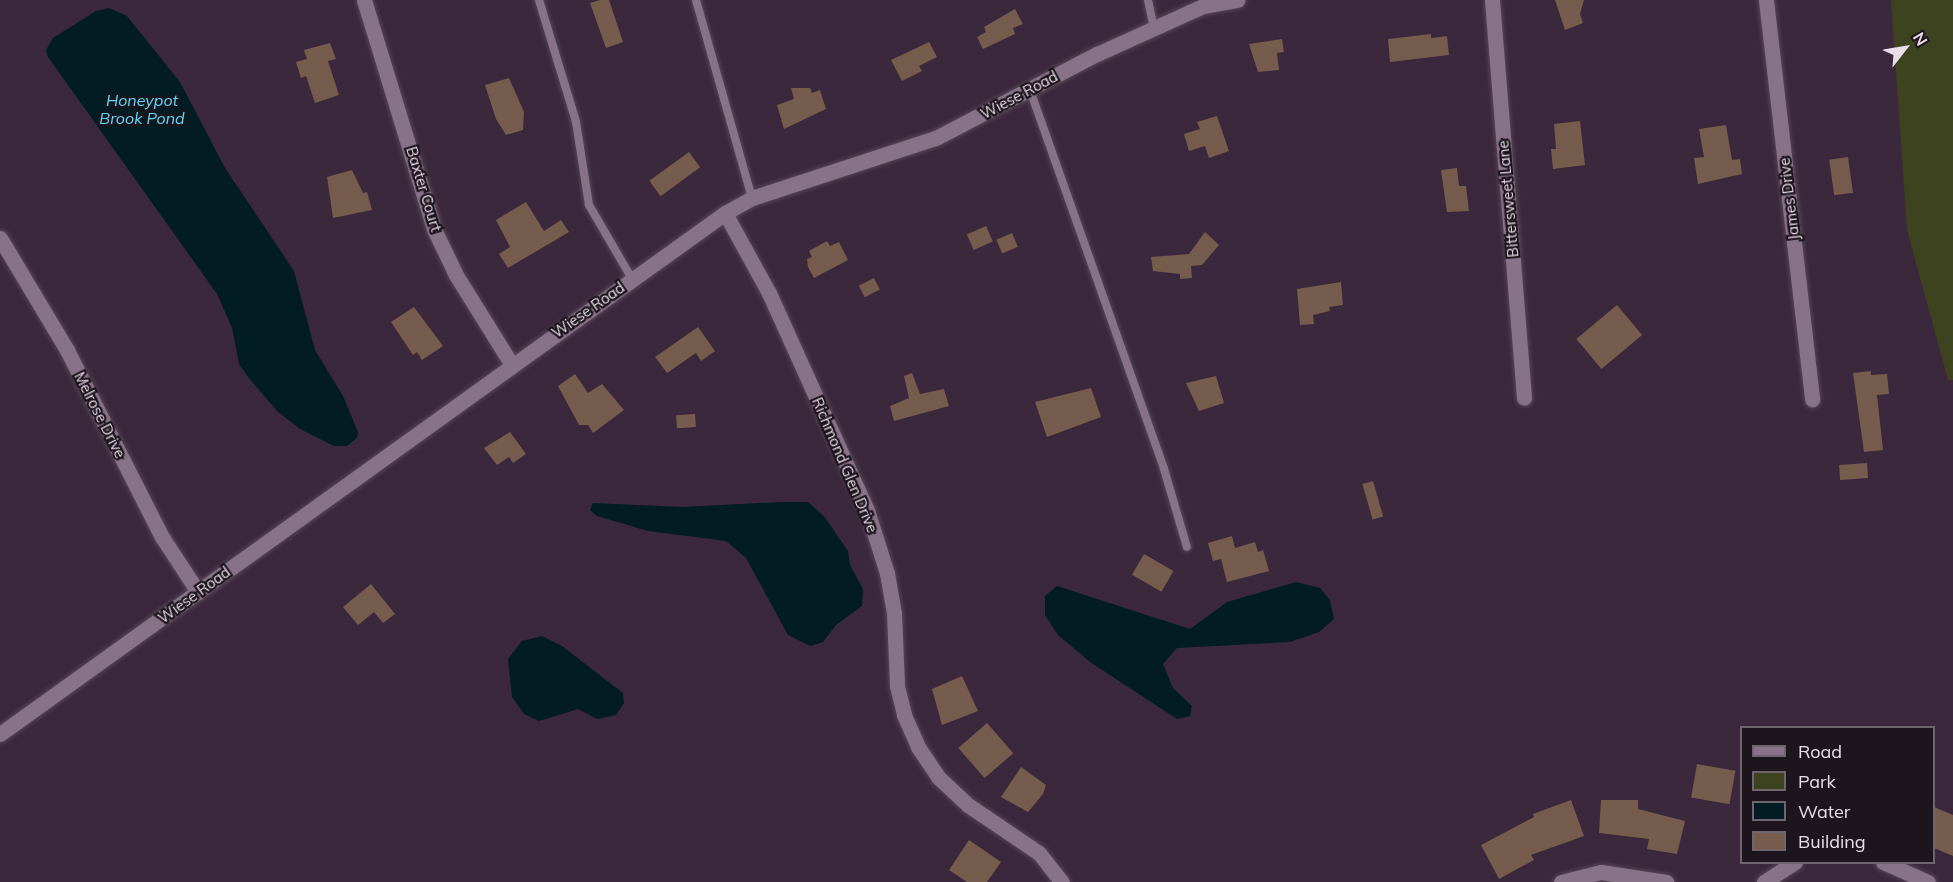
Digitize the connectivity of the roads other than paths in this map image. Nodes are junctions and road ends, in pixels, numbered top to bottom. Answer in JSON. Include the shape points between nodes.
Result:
{"nodes":[{"id":1,"x":364,"y":0,"type":"edge"},
{"id":2,"x":539,"y":0,"type":"edge"},
{"id":3,"x":696,"y":0,"type":"edge"},
{"id":4,"x":1148,"y":0,"type":"edge"},
{"id":5,"x":1237,"y":0,"type":"edge"},
{"id":6,"x":1492,"y":0,"type":"edge"},
{"id":7,"x":1766,"y":0,"type":"edge"},
{"id":8,"x":1154,"y":28,"type":"junction"},
{"id":9,"x":1030,"y":90,"type":"junction"},
{"id":10,"x":752,"y":198,"type":"junction"},
{"id":11,"x":725,"y":213,"type":"junction"},
{"id":12,"x":0,"y":238,"type":"edge"},
{"id":13,"x":632,"y":279,"type":"junction"},
{"id":14,"x":512,"y":365,"type":"junction"},
{"id":15,"x":1524,"y":398,"type":"dead end"},
{"id":16,"x":1812,"y":399,"type":"dead end"},
{"id":17,"x":1187,"y":547,"type":"dead end"},
{"id":18,"x":198,"y":592,"type":"junction"},
{"id":19,"x":0,"y":734,"type":"edge"},
{"id":20,"x":1792,"y":864,"type":"edge"},
{"id":21,"x":1888,"y":864,"type":"edge"},
{"id":22,"x":1062,"y":882,"type":"edge"},
{"id":23,"x":1561,"y":882,"type":"edge"},
{"id":24,"x":1666,"y":882,"type":"edge"},
{"id":25,"x":1764,"y":882,"type":"edge"},
{"id":26,"x":1928,"y":882,"type":"edge"}],
"edges":[{"from":1,"to":14,"type":"street","name":"Baxter Court","via":[[434,229],[456,275]]},
{"from":2,"to":13,"type":"lane","via":[[576,122],[589,205]]},
{"from":3,"to":10,"type":"lane"},
{"from":4,"to":8,"type":"lane"},
{"from":5,"to":8,"type":"street","name":"Wiese Road","via":[[1203,6]]},
{"from":6,"to":15,"type":"street","name":"Bittersweet Lane"},
{"from":7,"to":16,"type":"street","name":"James Drive"},
{"from":8,"to":9,"type":"street","name":"Wiese Road"},
{"from":9,"to":10,"type":"street","name":"Wiese Road","via":[[936,138]]},
{"from":9,"to":17,"type":"lane","via":[[1164,470]]},
{"from":10,"to":11,"type":"street","name":"Wiese Road"},
{"from":11,"to":13,"type":"street","name":"Wiese Road"},
{"from":11,"to":22,"type":"street","name":"Richmond Glen Drive","via":[[768,292],[867,510],[887,573],[894,613],[897,686],[918,747],[938,777],[968,805],[1039,854]]},
{"from":12,"to":18,"type":"street","name":"Melrose Drive","via":[[76,368],[162,537]]},
{"from":13,"to":14,"type":"street","name":"Wiese Road"},
{"from":14,"to":18,"type":"street","name":"Wiese Road"},
{"from":18,"to":19,"type":"street","name":"Wiese Road"},
{"from":20,"to":25,"type":"street"},
{"from":21,"to":26,"type":"street"},
{"from":23,"to":24,"type":"street","via":[[1601,872]]}]}
